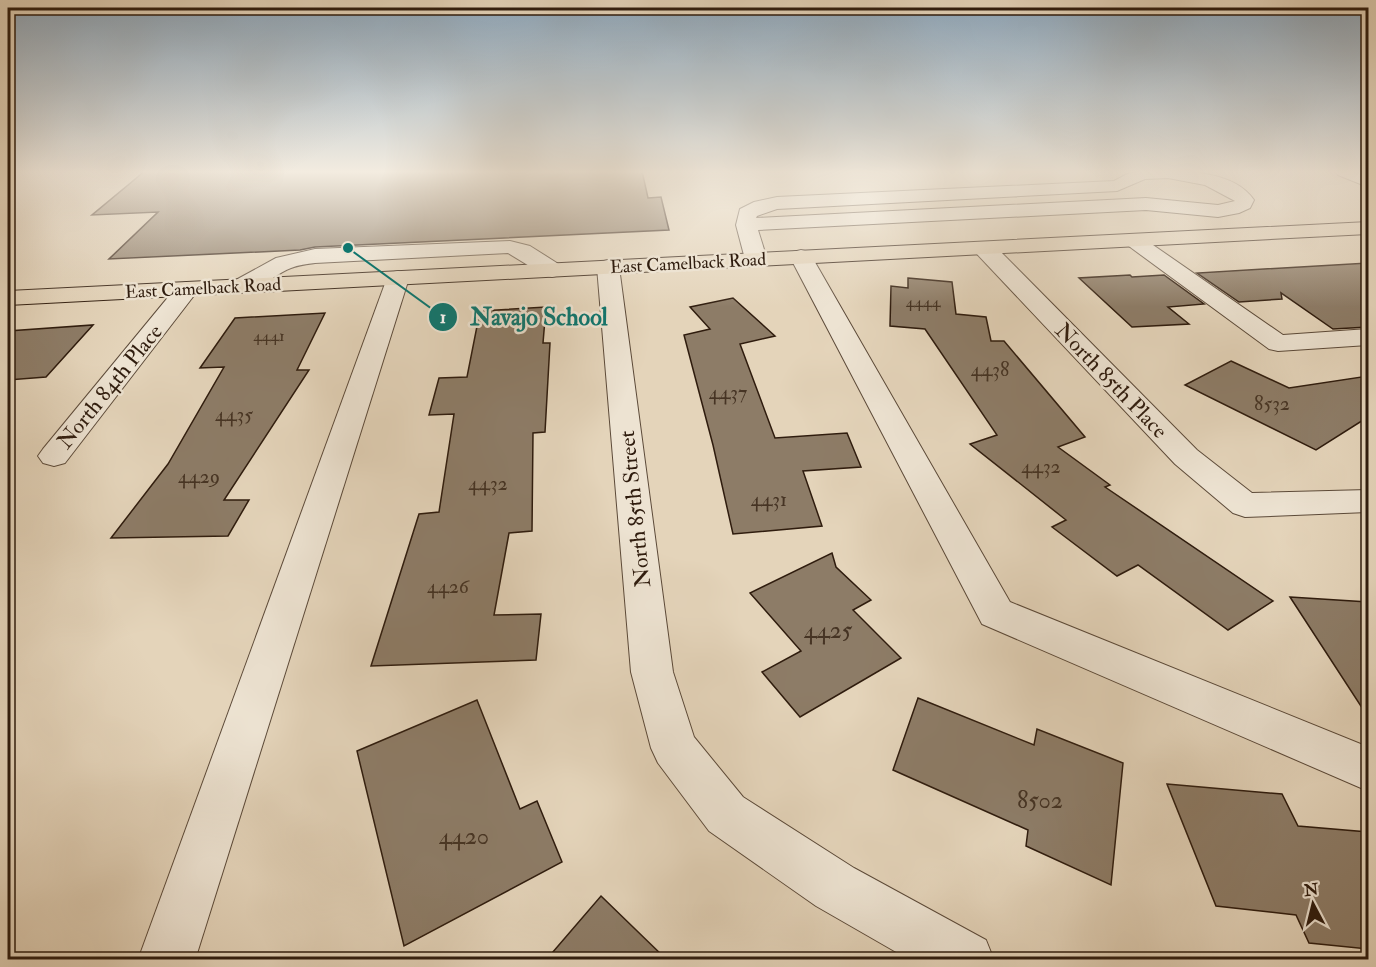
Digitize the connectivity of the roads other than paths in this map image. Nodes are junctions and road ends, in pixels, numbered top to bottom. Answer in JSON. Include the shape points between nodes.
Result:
{"nodes":[{"id":1,"x":747,"y":216,"type":"edge"},
{"id":2,"x":915,"y":216,"type":"edge"},
{"id":3,"x":746,"y":225,"type":"junction"},
{"id":4,"x":1368,"y":228,"type":"edge"},
{"id":5,"x":1133,"y":240,"type":"junction"},
{"id":6,"x":984,"y":248,"type":"junction"},
{"id":7,"x":801,"y":257,"type":"junction"},
{"id":8,"x":756,"y":260,"type":"junction"},
{"id":9,"x":608,"y":267,"type":"junction"},
{"id":10,"x":552,"y":270,"type":"junction"},
{"id":11,"x":398,"y":278,"type":"junction"},
{"id":12,"x":242,"y":286,"type":"junction"},
{"id":13,"x":187,"y":289,"type":"junction"},
{"id":14,"x":8,"y":298,"type":"edge"},
{"id":15,"x":1368,"y":337,"type":"edge"},
{"id":16,"x":54,"y":456,"type":"dead end"},
{"id":17,"x":1368,"y":501,"type":"edge"},
{"id":18,"x":1368,"y":769,"type":"edge"},
{"id":19,"x":166,"y":960,"type":"edge"},
{"id":20,"x":966,"y":960,"type":"edge"}],
"edges":[{"from":1,"to":3,"type":"street"},
{"from":2,"to":3,"type":"street"},
{"from":3,"to":8,"type":"street"},
{"from":4,"to":5,"type":"main road","name":"East Camelback Road"},
{"from":5,"to":6,"type":"main road","name":"East Camelback Road"},
{"from":5,"to":15,"type":"street","via":[[1278,343]]},
{"from":6,"to":7,"type":"main road","name":"East Camelback Road"},
{"from":6,"to":17,"type":"street","name":"North 85th Place","via":[[1186,457],[1245,505]]},
{"from":7,"to":8,"type":"main road","name":"East Camelback Road"},
{"from":7,"to":18,"type":"street","via":[[996,614]]},
{"from":8,"to":9,"type":"main road","name":"East Camelback Road"},
{"from":9,"to":10,"type":"main road","name":"East Camelback Road"},
{"from":9,"to":20,"type":"street","name":"North 85th Street","via":[[652,672],[674,748],[726,814],[835,887]]},
{"from":10,"to":11,"type":"main road","name":"East Camelback Road"},
{"from":10,"to":12,"type":"street","via":[[510,248],[326,256],[284,263]]},
{"from":11,"to":12,"type":"main road","name":"East Camelback Road"},
{"from":11,"to":19,"type":"street"},
{"from":12,"to":13,"type":"main road","name":"East Camelback Road"},
{"from":13,"to":14,"type":"main road","name":"East Camelback Road"},
{"from":13,"to":16,"type":"street","name":"North 84th Place"}]}
